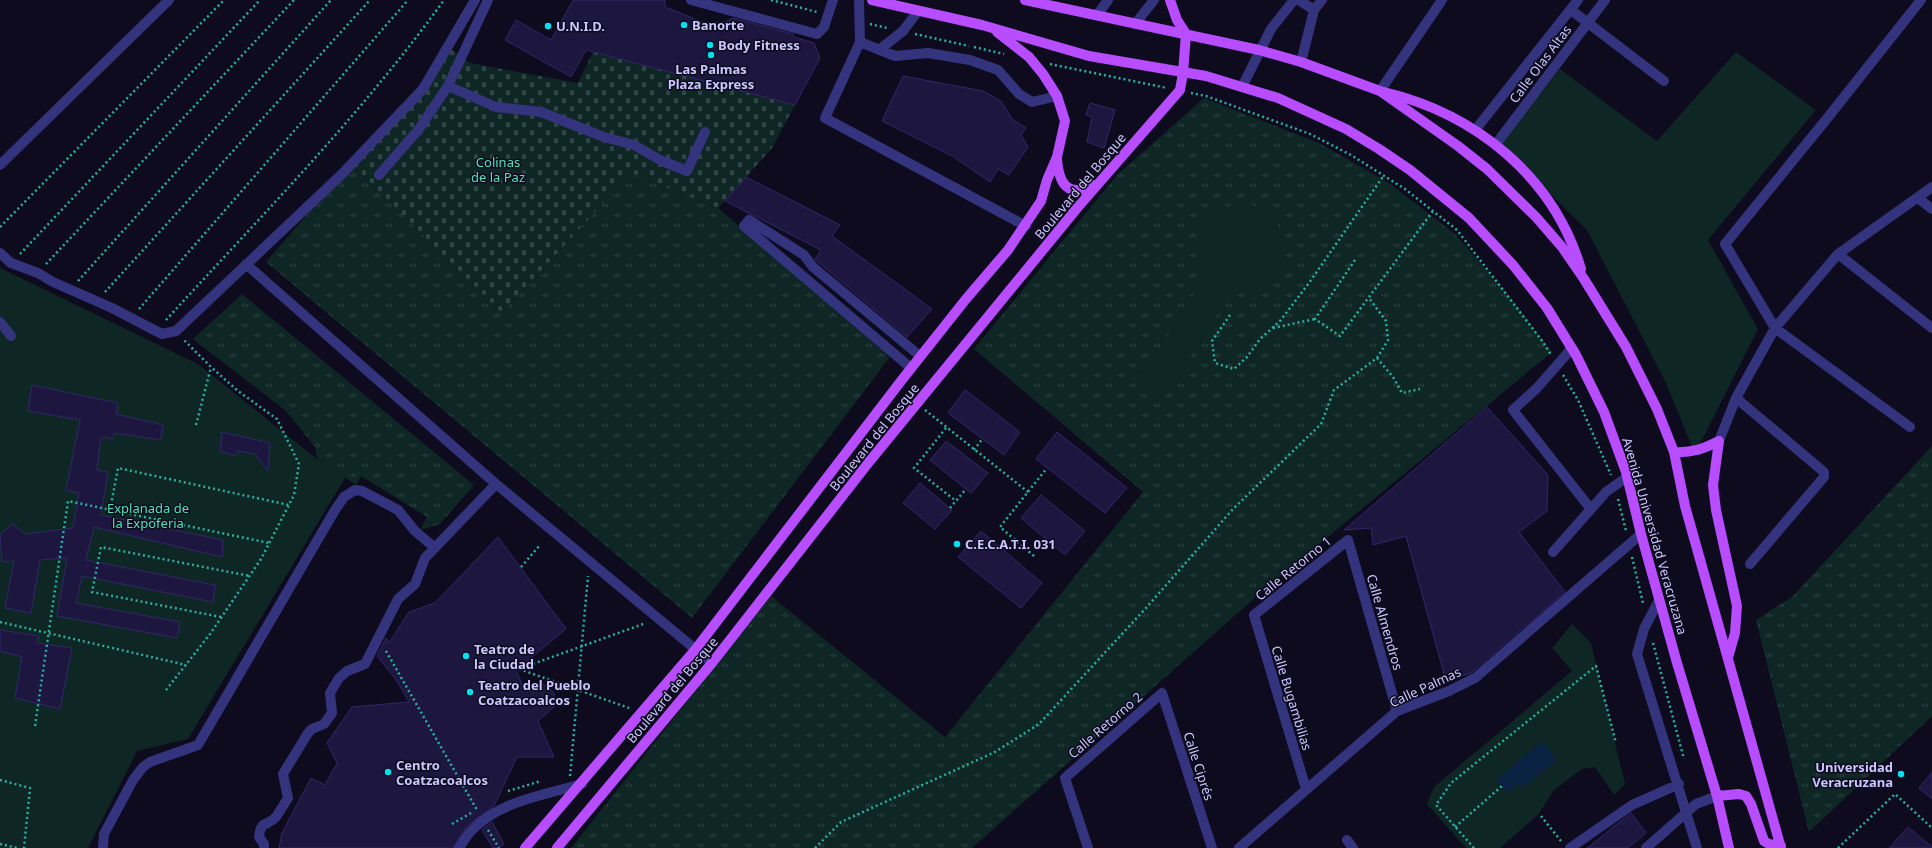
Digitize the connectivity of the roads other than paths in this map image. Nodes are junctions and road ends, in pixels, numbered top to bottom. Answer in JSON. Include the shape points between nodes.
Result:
{"nodes":[{"id":1,"x":169,"y":0,"type":"edge"},
{"id":2,"x":475,"y":0,"type":"edge"},
{"id":3,"x":488,"y":0,"type":"edge"},
{"id":4,"x":691,"y":0,"type":"edge"},
{"id":5,"x":833,"y":0,"type":"edge"},
{"id":6,"x":860,"y":0,"type":"edge"},
{"id":7,"x":872,"y":0,"type":"edge"},
{"id":8,"x":1025,"y":0,"type":"edge"},
{"id":9,"x":1108,"y":0,"type":"edge"},
{"id":10,"x":1154,"y":0,"type":"edge"},
{"id":11,"x":1170,"y":0,"type":"edge"},
{"id":12,"x":1294,"y":0,"type":"edge"},
{"id":13,"x":1299,"y":0,"type":"edge"},
{"id":14,"x":1322,"y":0,"type":"edge"},
{"id":15,"x":1442,"y":0,"type":"edge"},
{"id":16,"x":1578,"y":0,"type":"edge"},
{"id":17,"x":1605,"y":0,"type":"edge"},
{"id":18,"x":1921,"y":0,"type":"edge"},
{"id":19,"x":1314,"y":10,"type":"junction"},
{"id":20,"x":1570,"y":10,"type":"junction"},
{"id":21,"x":918,"y":11,"type":"junction"},
{"id":22,"x":1097,"y":15,"type":"junction"},
{"id":23,"x":1588,"y":23,"type":"junction"},
{"id":24,"x":1135,"y":24,"type":"junction"},
{"id":25,"x":993,"y":29,"type":"junction"},
{"id":26,"x":1186,"y":34,"type":"junction"},
{"id":27,"x":860,"y":42,"type":"junction"},
{"id":28,"x":879,"y":50,"type":"junction"},
{"id":29,"x":1259,"y":50,"type":"junction"},
{"id":30,"x":1301,"y":62,"type":"junction"},
{"id":31,"x":1184,"y":73,"type":"junction"},
{"id":32,"x":1664,"y":81,"type":"dead end"},
{"id":33,"x":448,"y":86,"type":"junction"},
{"id":34,"x":1242,"y":87,"type":"junction"},
{"id":35,"x":1380,"y":91,"type":"junction"},
{"id":36,"x":1057,"y":96,"type":"junction"},
{"id":37,"x":1476,"y":129,"type":"junction"},
{"id":38,"x":705,"y":132,"type":"dead end"},
{"id":39,"x":1496,"y":144,"type":"junction"},
{"id":40,"x":1057,"y":157,"type":"junction"},
{"id":41,"x":0,"y":165,"type":"edge"},
{"id":42,"x":379,"y":175,"type":"dead end"},
{"id":43,"x":1097,"y":184,"type":"junction"},
{"id":44,"x":1932,"y":186,"type":"edge"},
{"id":45,"x":1918,"y":198,"type":"junction"},
{"id":46,"x":1932,"y":209,"type":"edge"},
{"id":47,"x":1026,"y":226,"type":"junction"},
{"id":48,"x":0,"y":252,"type":"edge"},
{"id":49,"x":1838,"y":254,"type":"junction"},
{"id":50,"x":246,"y":264,"type":"junction"},
{"id":51,"x":1584,"y":279,"type":"junction"},
{"id":52,"x":831,"y":281,"type":"junction"},
{"id":53,"x":823,"y":292,"type":"junction"},
{"id":54,"x":864,"y":309,"type":"junction"},
{"id":55,"x":855,"y":320,"type":"junction"},
{"id":56,"x":0,"y":322,"type":"edge"},
{"id":57,"x":1775,"y":328,"type":"junction"},
{"id":58,"x":1932,"y":328,"type":"edge"},
{"id":59,"x":11,"y":336,"type":"dead end"},
{"id":60,"x":1572,"y":348,"type":"junction"},
{"id":61,"x":920,"y":356,"type":"junction"},
{"id":62,"x":911,"y":368,"type":"junction"},
{"id":63,"x":1736,"y":398,"type":"junction"},
{"id":64,"x":1910,"y":427,"type":"dead end"},
{"id":65,"x":1720,"y":441,"type":"junction"},
{"id":66,"x":1674,"y":452,"type":"junction"},
{"id":67,"x":1627,"y":477,"type":"junction"},
{"id":68,"x":496,"y":484,"type":"junction"},
{"id":69,"x":1590,"y":508,"type":"junction"},
{"id":70,"x":1641,"y":534,"type":"junction"},
{"id":71,"x":1348,"y":540,"type":"joint"},
{"id":72,"x":435,"y":548,"type":"junction"},
{"id":73,"x":1553,"y":552,"type":"dead end"},
{"id":74,"x":1750,"y":564,"type":"dead end"},
{"id":75,"x":1659,"y":600,"type":"junction"},
{"id":76,"x":1254,"y":615,"type":"joint"},
{"id":77,"x":695,"y":650,"type":"junction"},
{"id":78,"x":1728,"y":658,"type":"junction"},
{"id":79,"x":712,"y":663,"type":"junction"},
{"id":80,"x":1162,"y":692,"type":"joint"},
{"id":81,"x":1397,"y":711,"type":"junction"},
{"id":82,"x":582,"y":784,"type":"junction"},
{"id":83,"x":1679,"y":784,"type":"junction"},
{"id":84,"x":1306,"y":788,"type":"junction"},
{"id":85,"x":1717,"y":796,"type":"junction"},
{"id":86,"x":1686,"y":813,"type":"junction"},
{"id":87,"x":1566,"y":845,"type":"edge"},
{"id":88,"x":1781,"y":847,"type":"edge"},
{"id":89,"x":103,"y":848,"type":"edge"},
{"id":90,"x":264,"y":848,"type":"edge"},
{"id":91,"x":459,"y":848,"type":"edge"},
{"id":92,"x":525,"y":848,"type":"edge"},
{"id":93,"x":557,"y":848,"type":"edge"},
{"id":94,"x":1088,"y":848,"type":"edge"},
{"id":95,"x":1212,"y":848,"type":"edge"},
{"id":96,"x":1239,"y":848,"type":"edge"},
{"id":97,"x":1646,"y":848,"type":"edge"},
{"id":98,"x":1697,"y":848,"type":"edge"},
{"id":99,"x":1729,"y":848,"type":"edge"}],
"edges":[{"from":1,"to":41,"type":"street"},
{"from":2,"to":50,"type":"street","via":[[423,89],[341,175]]},
{"from":3,"to":33,"type":"street"},
{"from":4,"to":5,"type":"street","via":[[817,34],[824,27]]},
{"from":6,"to":27,"type":"street"},
{"from":7,"to":21,"type":"main road","name":"Avenida Universidad Veracruzana"},
{"from":8,"to":22,"type":"main road"},
{"from":9,"to":22,"type":"street"},
{"from":10,"to":24,"type":"street"},
{"from":11,"to":26,"type":"main road","via":[[1177,20]]},
{"from":12,"to":29,"type":"street","via":[[1271,28]]},
{"from":13,"to":19,"type":"street"},
{"from":14,"to":19,"type":"street"},
{"from":15,"to":35,"type":"street"},
{"from":16,"to":20,"type":"street","name":"Calle Olas Altas"},
{"from":17,"to":23,"type":"street","name":"Calle Olas Altas"},
{"from":18,"to":57,"type":"street","via":[[1724,244]]},
{"from":19,"to":30,"type":"street"},
{"from":20,"to":23,"type":"street"},
{"from":20,"to":37,"type":"street","name":"Calle Olas Altas"},
{"from":21,"to":25,"type":"main road","name":"Avenida Universidad Veracruzana"},
{"from":21,"to":28,"type":"street","via":[[903,31]]},
{"from":22,"to":24,"type":"main road"},
{"from":23,"to":32,"type":"street"},
{"from":23,"to":39,"type":"street","name":"Calle Olas Altas"},
{"from":24,"to":26,"type":"main road"},
{"from":25,"to":31,"type":"main road","name":"Avenida Universidad Veracruzana","via":[[1089,56]]},
{"from":25,"to":36,"type":"main road","name":"Boulevard del Bosque","via":[[1032,60]]},
{"from":26,"to":29,"type":"main road"},
{"from":26,"to":31,"type":"main road","name":"Boulevard del Bosque"},
{"from":27,"to":28,"type":"street"},
{"from":27,"to":47,"type":"street","via":[[825,118]]},
{"from":28,"to":36,"type":"street","via":[[895,56],[928,54],[970,60],[998,70],[1018,94],[1032,102]]},
{"from":29,"to":30,"type":"main road"},
{"from":29,"to":34,"type":"street"},
{"from":30,"to":35,"type":"main road"},
{"from":31,"to":34,"type":"main road","name":"Avenida Universidad Veracruzana","via":[[1206,76]]},
{"from":31,"to":43,"type":"main road","name":"Boulevard del Bosque","via":[[1180,90]]},
{"from":33,"to":38,"type":"street","via":[[496,107],[541,112],[604,137],[634,145],[660,160],[687,171]]},
{"from":33,"to":42,"type":"street","via":[[419,129]]},
{"from":34,"to":60,"type":"main road","name":"Avenida Universidad Veracruzana","via":[[1278,98],[1346,130],[1404,165],[1440,192],[1514,265],[1547,308]]},
{"from":35,"to":37,"type":"main road","via":[[1430,105]]},
{"from":35,"to":51,"type":"main road","via":[[1458,146],[1516,196],[1562,247]]},
{"from":36,"to":40,"type":"main road","name":"Boulevard del Bosque","via":[[1065,121]]},
{"from":37,"to":39,"type":"main road"},
{"from":39,"to":51,"type":"main road","via":[[1543,194],[1562,223],[1576,251]]},
{"from":40,"to":43,"type":"main road","via":[[1060,179],[1066,187],[1073,191],[1083,191]]},
{"from":40,"to":47,"type":"main road","name":"Boulevard del Bosque","via":[[1041,201]]},
{"from":43,"to":79,"type":"main road","name":"Boulevard del Bosque","via":[[869,462]]},
{"from":44,"to":45,"type":"street"},
{"from":45,"to":46,"type":"street"},
{"from":45,"to":49,"type":"street"},
{"from":47,"to":61,"type":"main road","name":"Boulevard del Bosque"},
{"from":48,"to":50,"type":"street","via":[[11,263],[38,273],[162,334],[176,331]]},
{"from":49,"to":57,"type":"street"},
{"from":49,"to":58,"type":"street"},
{"from":50,"to":68,"type":"street"},
{"from":51,"to":66,"type":"main road","via":[[1626,347],[1657,409]]},
{"from":52,"to":53,"type":"street"},
{"from":52,"to":53,"type":"street","via":[[813,267],[804,255],[749,220],[744,226]]},
{"from":52,"to":54,"type":"street"},
{"from":53,"to":55,"type":"street"},
{"from":54,"to":55,"type":"street"},
{"from":54,"to":61,"type":"street"},
{"from":55,"to":62,"type":"street"},
{"from":56,"to":59,"type":"street"},
{"from":57,"to":63,"type":"street"},
{"from":57,"to":64,"type":"street"},
{"from":60,"to":67,"type":"main road","name":"Avenida Universidad Veracruzana","via":[[1604,412]]},
{"from":60,"to":69,"type":"street","via":[[1537,388],[1513,410]]},
{"from":61,"to":62,"type":"main road","name":"Boulevard del Bosque"},
{"from":62,"to":77,"type":"main road","name":"Boulevard del Bosque"},
{"from":63,"to":65,"type":"street"},
{"from":63,"to":74,"type":"street","via":[[1824,472],[1824,477]]},
{"from":65,"to":66,"type":"main road","via":[[1702,450],[1689,453]]},
{"from":65,"to":78,"type":"main road","via":[[1713,485],[1737,606],[1735,633]]},
{"from":66,"to":78,"type":"main road","via":[[1685,506]]},
{"from":67,"to":69,"type":"street"},
{"from":67,"to":70,"type":"main road","name":"Avenida Universidad Veracruzana"},
{"from":68,"to":72,"type":"street"},
{"from":68,"to":77,"type":"street"},
{"from":69,"to":73,"type":"street"},
{"from":70,"to":75,"type":"main road","name":"Avenida Universidad Veracruzana"},
{"from":70,"to":81,"type":"street","name":"Calle Palmas","via":[[1475,678]]},
{"from":71,"to":76,"type":"street","name":"Calle Retorno 1"},
{"from":71,"to":81,"type":"street","name":"Calle Almendros"},
{"from":72,"to":89,"type":"street","via":[[415,531],[398,510],[374,496],[355,490],[344,497],[198,745],[150,762],[143,767],[133,780],[104,834]]},
{"from":72,"to":90,"type":"street","via":[[425,558],[415,584],[398,600],[365,664],[347,671],[340,678],[330,693],[332,713],[324,724],[308,733],[283,774],[288,798],[276,816],[263,824],[260,830],[259,837]]},
{"from":75,"to":83,"type":"street","via":[[1644,629],[1637,654]]},
{"from":75,"to":85,"type":"main road","name":"Avenida Universidad Veracruzana"},
{"from":76,"to":84,"type":"street","name":"Calle Bugambilias"},
{"from":77,"to":79,"type":"street"},
{"from":77,"to":82,"type":"main road","name":"Boulevard del Bosque"},
{"from":78,"to":88,"type":"main road"},
{"from":79,"to":93,"type":"main road","name":"Boulevard del Bosque"},
{"from":80,"to":94,"type":"street","name":"Calle Retorno 2","via":[[1065,778]]},
{"from":80,"to":95,"type":"street","name":"Calle Ciprés"},
{"from":81,"to":84,"type":"street","name":"Calle Palmas"},
{"from":82,"to":91,"type":"street","via":[[524,800],[492,814],[471,831]]},
{"from":82,"to":92,"type":"main road","name":"Boulevard del Bosque"},
{"from":83,"to":86,"type":"street"},
{"from":83,"to":87,"type":"street","via":[[1632,805]]},
{"from":84,"to":96,"type":"street","name":"Calle Palmas"},
{"from":85,"to":86,"type":"street","via":[[1696,804]]},
{"from":85,"to":88,"type":"main road","via":[[1746,796],[1764,841]]},
{"from":85,"to":99,"type":"main road","name":"Avenida Universidad Veracruzana"},
{"from":86,"to":97,"type":"street"},
{"from":86,"to":98,"type":"street"}]}
